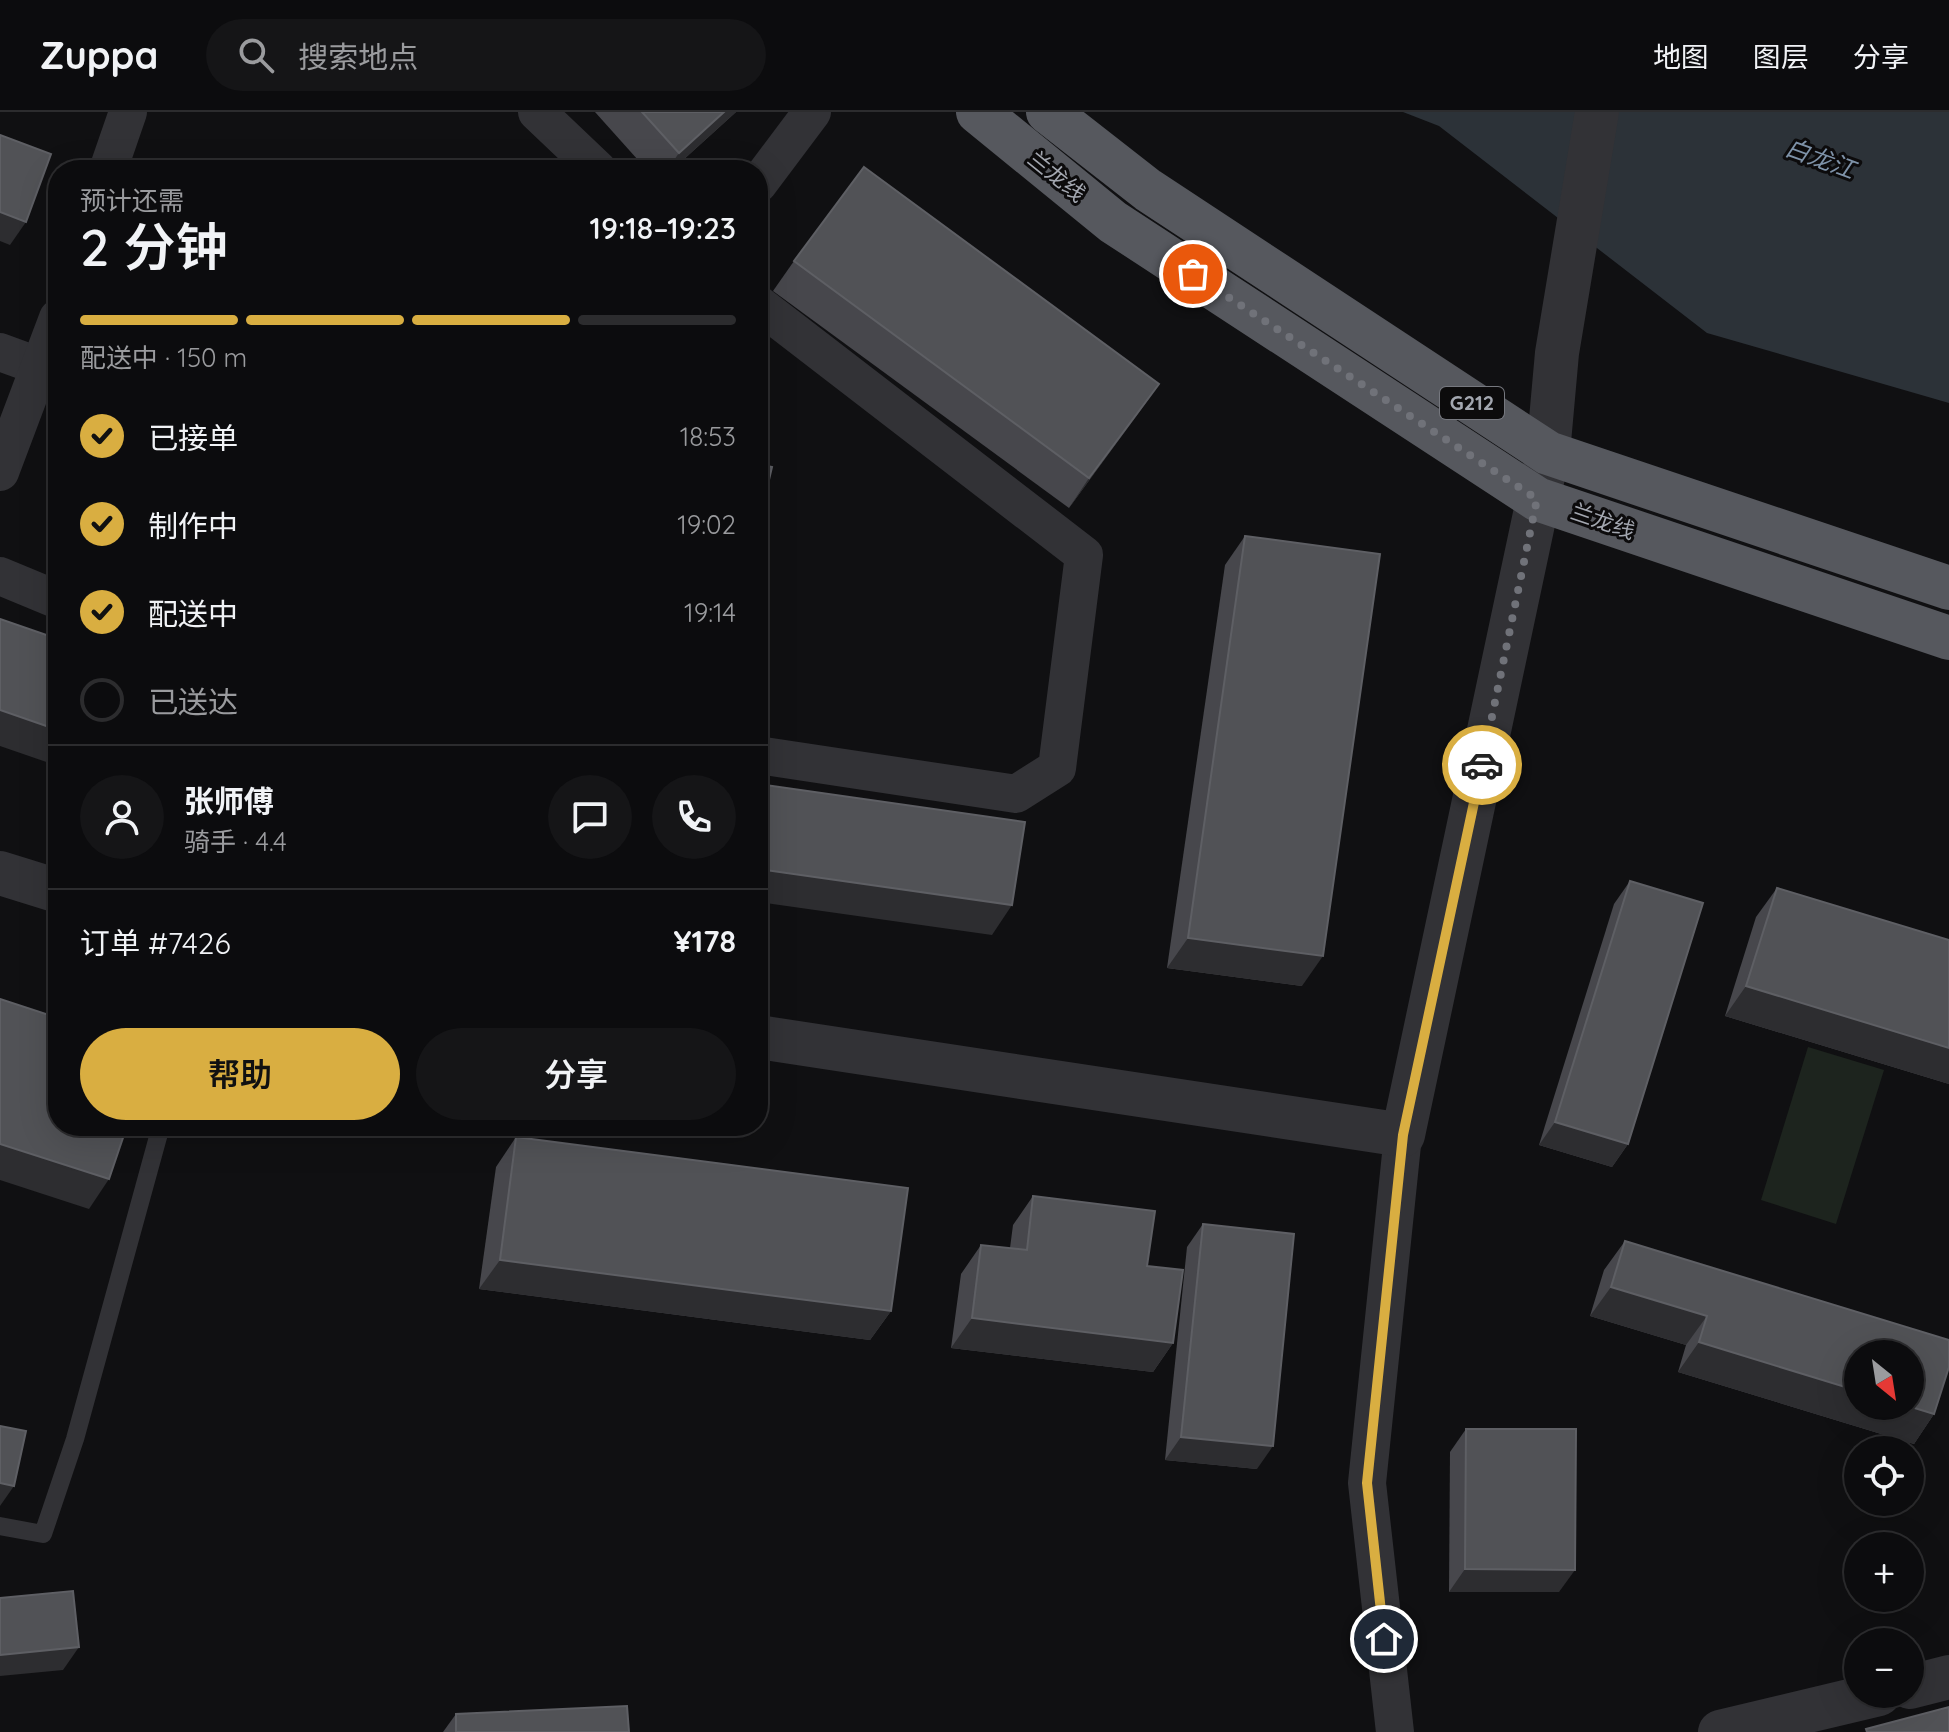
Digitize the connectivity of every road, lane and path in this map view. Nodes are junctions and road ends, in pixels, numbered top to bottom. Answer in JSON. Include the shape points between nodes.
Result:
{"nodes":[{"id":1,"x":128,"y":112,"type":"edge"},
{"id":2,"x":537,"y":112,"type":"edge"},
{"id":3,"x":812,"y":112,"type":"edge"},
{"id":4,"x":978,"y":112,"type":"edge"},
{"id":5,"x":1048,"y":112,"type":"edge"},
{"id":6,"x":1597,"y":112,"type":"edge"},
{"id":7,"x":111,"y":160,"type":"edge"},
{"id":8,"x":587,"y":160,"type":"edge"},
{"id":9,"x":768,"y":171,"type":"edge"},
{"id":10,"x":768,"y":312,"type":"edge"},
{"id":11,"x":0,"y":352,"type":"edge"},
{"id":12,"x":48,"y":373,"type":"edge"},
{"id":13,"x":48,"y":378,"type":"edge"},
{"id":14,"x":1548,"y":453,"type":"junction"},
{"id":15,"x":0,"y":472,"type":"edge"},
{"id":16,"x":1537,"y":499,"type":"junction"},
{"id":17,"x":0,"y":576,"type":"edge"},
{"id":18,"x":1949,"y":588,"type":"edge"},
{"id":19,"x":48,"y":596,"type":"edge"},
{"id":20,"x":1949,"y":638,"type":"edge"},
{"id":21,"x":768,"y":757,"type":"edge"},
{"id":22,"x":0,"y":873,"type":"edge"},
{"id":23,"x":48,"y":888,"type":"edge"},
{"id":24,"x":768,"y":1039,"type":"edge"},
{"id":25,"x":1403,"y":1135,"type":"junction"},
{"id":26,"x":158,"y":1136,"type":"edge"},
{"id":27,"x":0,"y":1526,"type":"edge"},
{"id":28,"x":1949,"y":1677,"type":"edge"},
{"id":29,"x":1924,"y":1683,"type":"edge"},
{"id":30,"x":1844,"y":1702,"type":"edge"},
{"id":31,"x":1395,"y":1732,"type":"edge"},
{"id":32,"x":1720,"y":1732,"type":"edge"}],
"edges":[{"from":1,"to":7,"type":"street"},
{"from":2,"to":8,"type":"street"},
{"from":3,"to":9,"type":"street"},
{"from":4,"to":16,"type":"highway","name":"兰龙线","number":"G212","via":[[1113,222]]},
{"from":5,"to":14,"type":"highway","name":"兰龙线","number":"G212","via":[[1148,190]]},
{"from":6,"to":14,"type":"street","via":[[1557,353]]},
{"from":10,"to":21,"type":"street","via":[[1084,555],[1057,768],[1016,794]]},
{"from":11,"to":12,"type":"street"},
{"from":13,"to":15,"type":"street"},
{"from":14,"to":16,"type":"street"},
{"from":14,"to":18,"type":"highway","name":"兰龙线","number":"G212"},
{"from":16,"to":20,"type":"highway","name":"兰龙线","number":"G212"},
{"from":16,"to":25,"type":"street"},
{"from":17,"to":19,"type":"street"},
{"from":22,"to":23,"type":"street"},
{"from":24,"to":25,"type":"street"},
{"from":25,"to":31,"type":"street","via":[[1367,1483]]},
{"from":26,"to":27,"type":"lane","via":[[75,1439],[43,1534]]},
{"from":28,"to":29,"type":"street"},
{"from":30,"to":32,"type":"street"}]}
